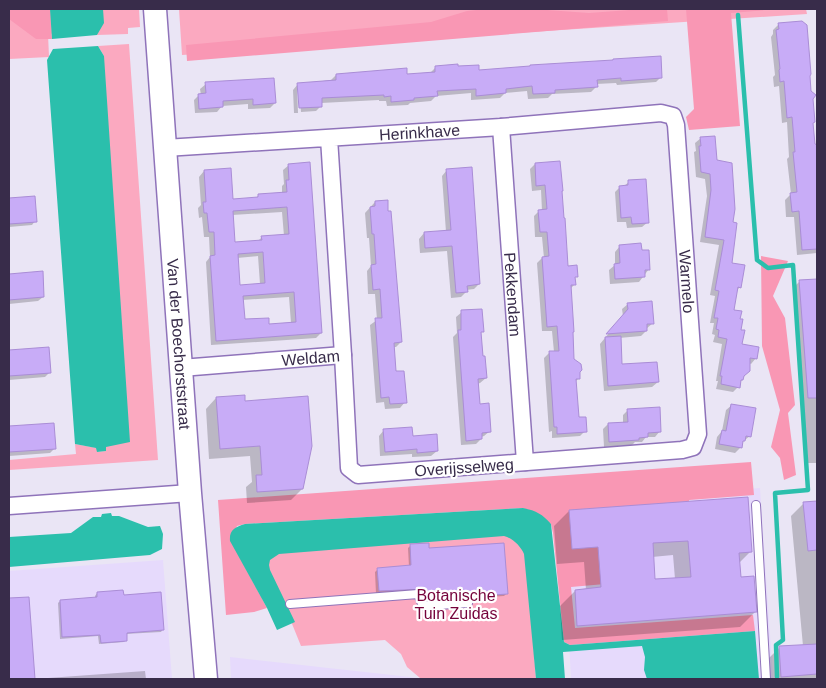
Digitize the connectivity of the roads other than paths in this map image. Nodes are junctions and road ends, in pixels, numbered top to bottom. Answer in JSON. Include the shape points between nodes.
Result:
{"nodes":[{"id":1,"x":155,"y":9,"type":"edge"},
{"id":2,"x":673,"y":116,"type":"joint"},
{"id":3,"x":501,"y":127,"type":"junction"},
{"id":4,"x":328,"y":138,"type":"junction"},
{"id":5,"x":165,"y":148,"type":"junction"},
{"id":6,"x":343,"y":355,"type":"junction"},
{"id":7,"x":181,"y":368,"type":"junction"},
{"id":8,"x":693,"y":447,"type":"joint"},
{"id":9,"x":526,"y":462,"type":"junction"},
{"id":10,"x":190,"y":493,"type":"junction"},
{"id":11,"x":756,"y":505,"type":"dead end"},
{"id":12,"x":9,"y":506,"type":"edge"},
{"id":13,"x":468,"y":603,"type":"dead end"},
{"id":14,"x":290,"y":604,"type":"dead end"},
{"id":15,"x":206,"y":679,"type":"edge"},
{"id":16,"x":766,"y":679,"type":"edge"}],
"edges":[{"from":1,"to":5,"type":"street","name":"Van der Boechorststraat"},
{"from":2,"to":3,"type":"street","name":"Herinkhave","via":[[661,113]]},
{"from":2,"to":8,"type":"street","name":"Warmelo","via":[[677,132],[698,434]]},
{"from":3,"to":4,"type":"street","name":"Herinkhave"},
{"from":3,"to":9,"type":"street","name":"Pekkendam"},
{"from":4,"to":5,"type":"street","name":"Herinkhave"},
{"from":4,"to":6,"type":"street","name":"Weldam"},
{"from":5,"to":7,"type":"street","name":"Van der Boechorststraat"},
{"from":6,"to":7,"type":"street","name":"Weldam"},
{"from":6,"to":9,"type":"street","name":"Overijsselweg","via":[[349,468],[358,475]]},
{"from":7,"to":10,"type":"street","name":"Van der Boechorststraat"},
{"from":8,"to":9,"type":"street","name":"Overijsselweg"},
{"from":10,"to":12,"type":"street"},
{"from":10,"to":15,"type":"street","name":"Van der Boechorststraat"},
{"from":11,"to":16,"type":"lane"},
{"from":13,"to":14,"type":"lane","via":[[423,606],[418,594]]}]}
